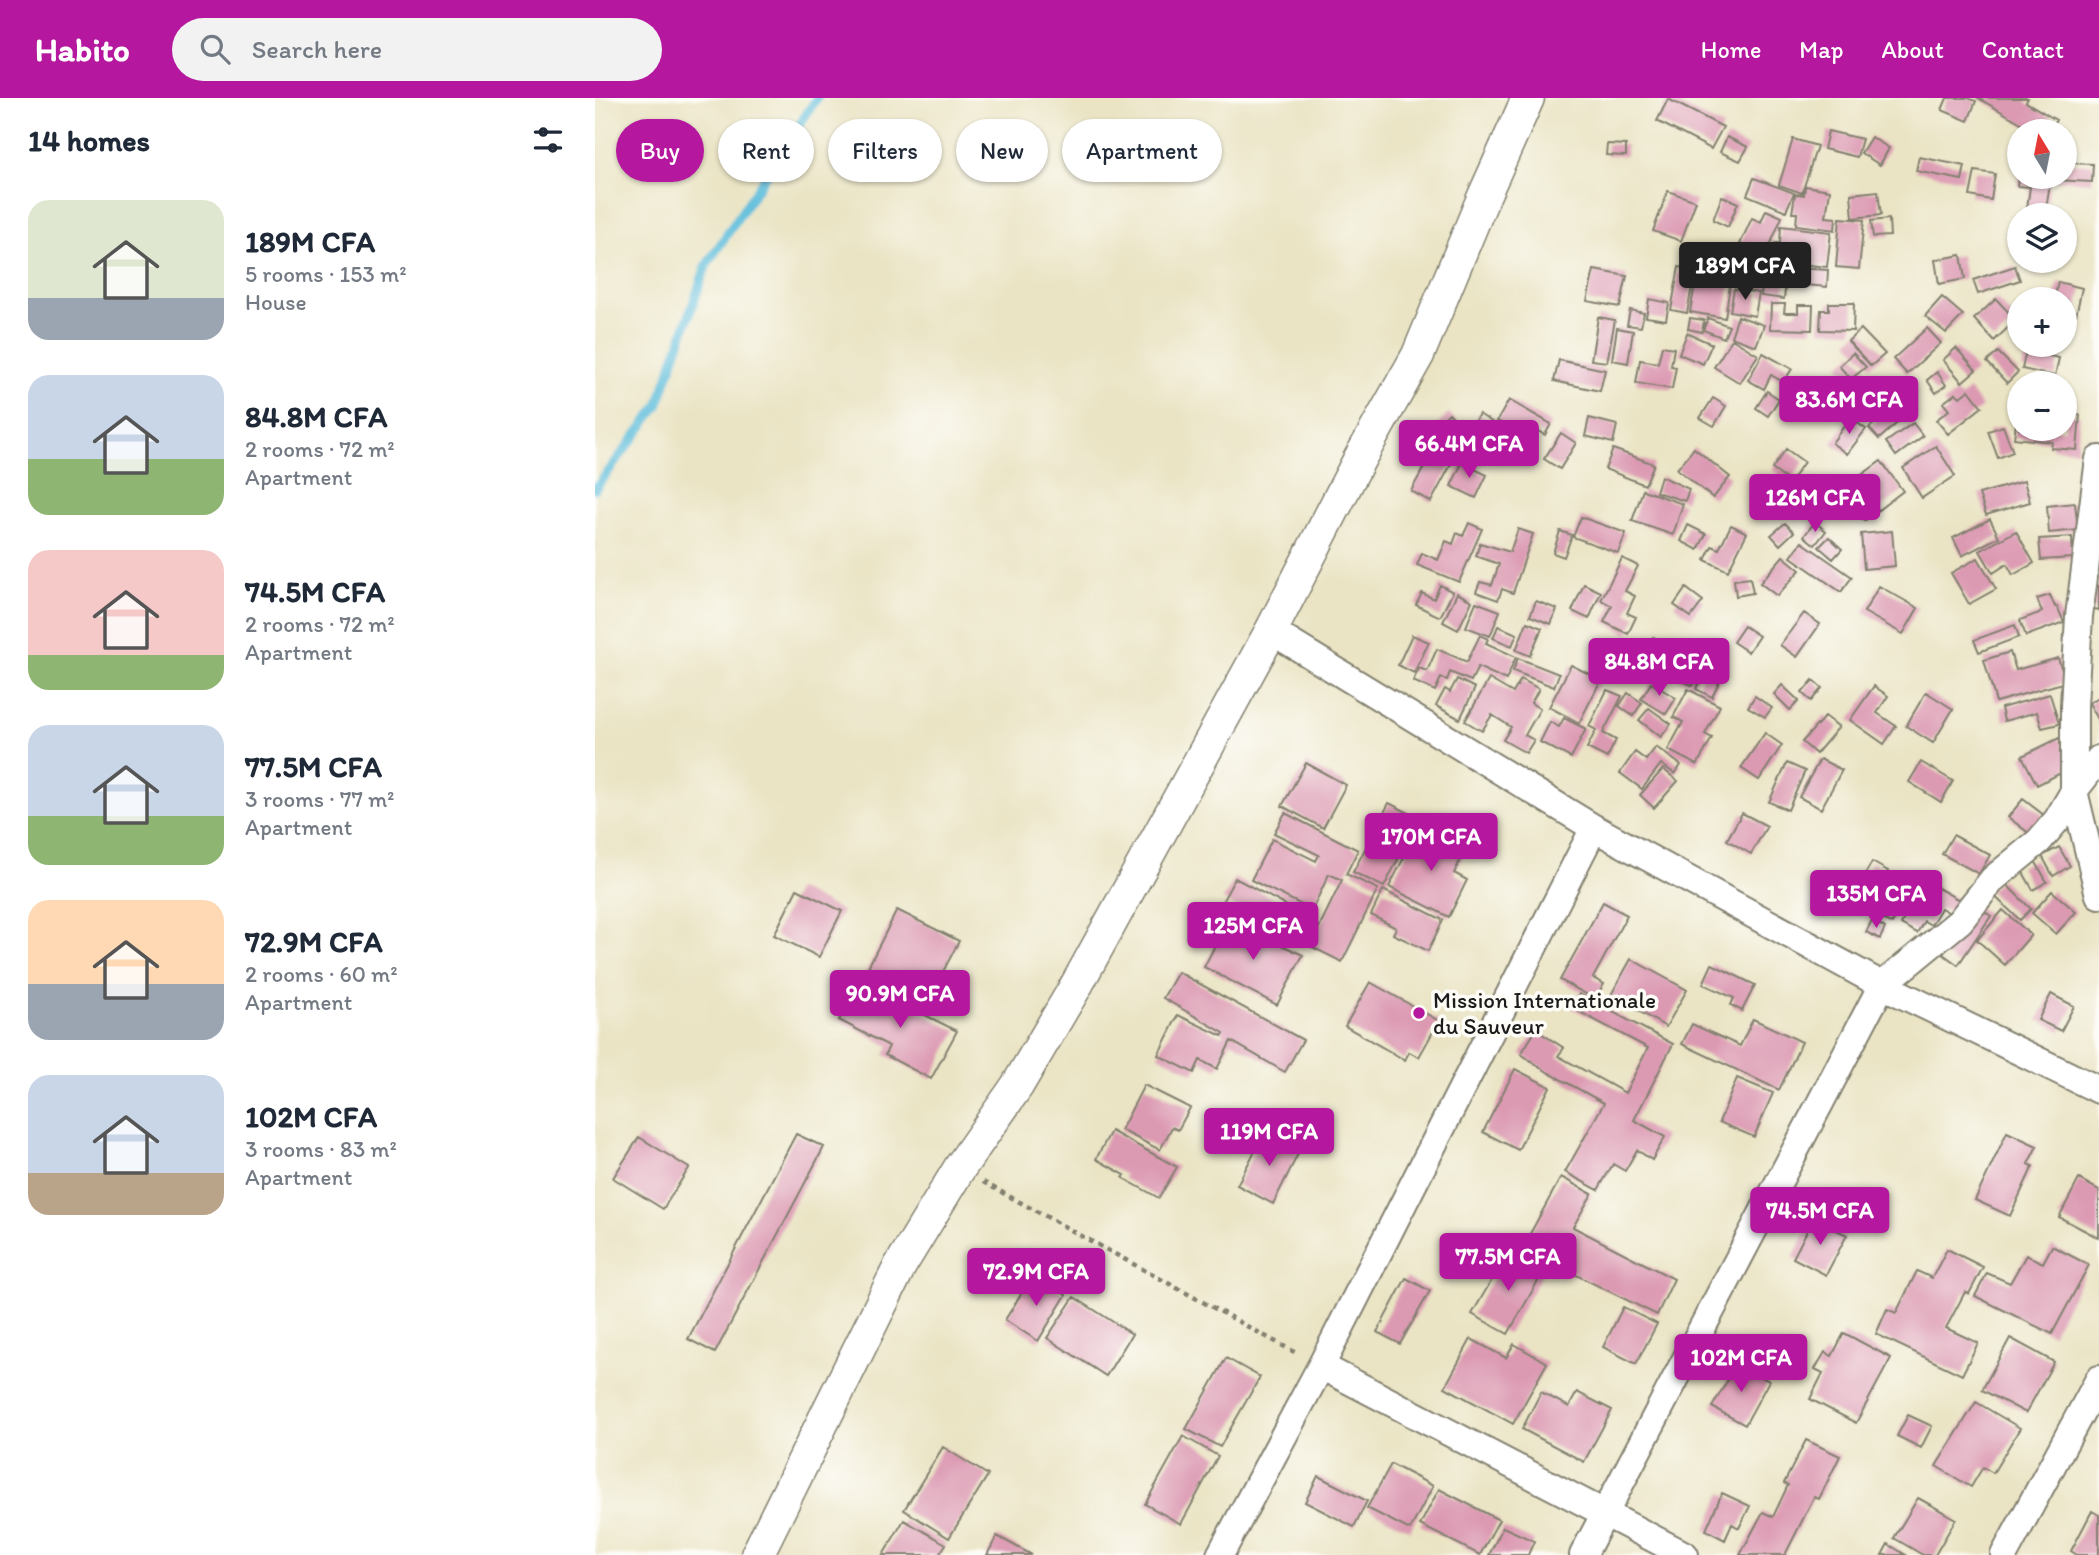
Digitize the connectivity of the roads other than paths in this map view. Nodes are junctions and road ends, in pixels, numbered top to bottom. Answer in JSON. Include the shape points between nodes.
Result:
{"nodes":[{"id":1,"x":1528,"y":98,"type":"edge"},
{"id":2,"x":2099,"y":459,"type":"edge"},
{"id":3,"x":1271,"y":631,"type":"junction"},
{"id":4,"x":2099,"y":759,"type":"edge"},
{"id":5,"x":2074,"y":791,"type":"junction"},
{"id":6,"x":1594,"y":828,"type":"junction"},
{"id":7,"x":2099,"y":895,"type":"edge"},
{"id":8,"x":1882,"y":985,"type":"junction"},
{"id":9,"x":2099,"y":1090,"type":"edge"},
{"id":10,"x":1321,"y":1366,"type":"junction"},
{"id":11,"x":2099,"y":1379,"type":"edge"},
{"id":12,"x":1605,"y":1514,"type":"junction"},
{"id":13,"x":757,"y":1555,"type":"edge"},
{"id":14,"x":1220,"y":1555,"type":"edge"},
{"id":15,"x":1583,"y":1555,"type":"edge"},
{"id":16,"x":1685,"y":1555,"type":"edge"},
{"id":17,"x":2004,"y":1555,"type":"edge"}],
"edges":[{"from":1,"to":3,"type":"street","via":[[1417,355]]},
{"from":2,"to":5,"type":"street","via":[[2079,616]]},
{"from":3,"to":6,"type":"street"},
{"from":3,"to":13,"type":"street","via":[[1076,986],[1017,1086],[899,1266]]},
{"from":4,"to":5,"type":"street"},
{"from":5,"to":7,"type":"street"},
{"from":5,"to":8,"type":"street","via":[[2039,841],[1993,879],[1959,921]]},
{"from":6,"to":8,"type":"street"},
{"from":6,"to":10,"type":"street"},
{"from":8,"to":9,"type":"street"},
{"from":8,"to":12,"type":"street"},
{"from":10,"to":12,"type":"street"},
{"from":10,"to":14,"type":"street"},
{"from":11,"to":17,"type":"street"},
{"from":12,"to":15,"type":"street"},
{"from":12,"to":16,"type":"street"}]}
